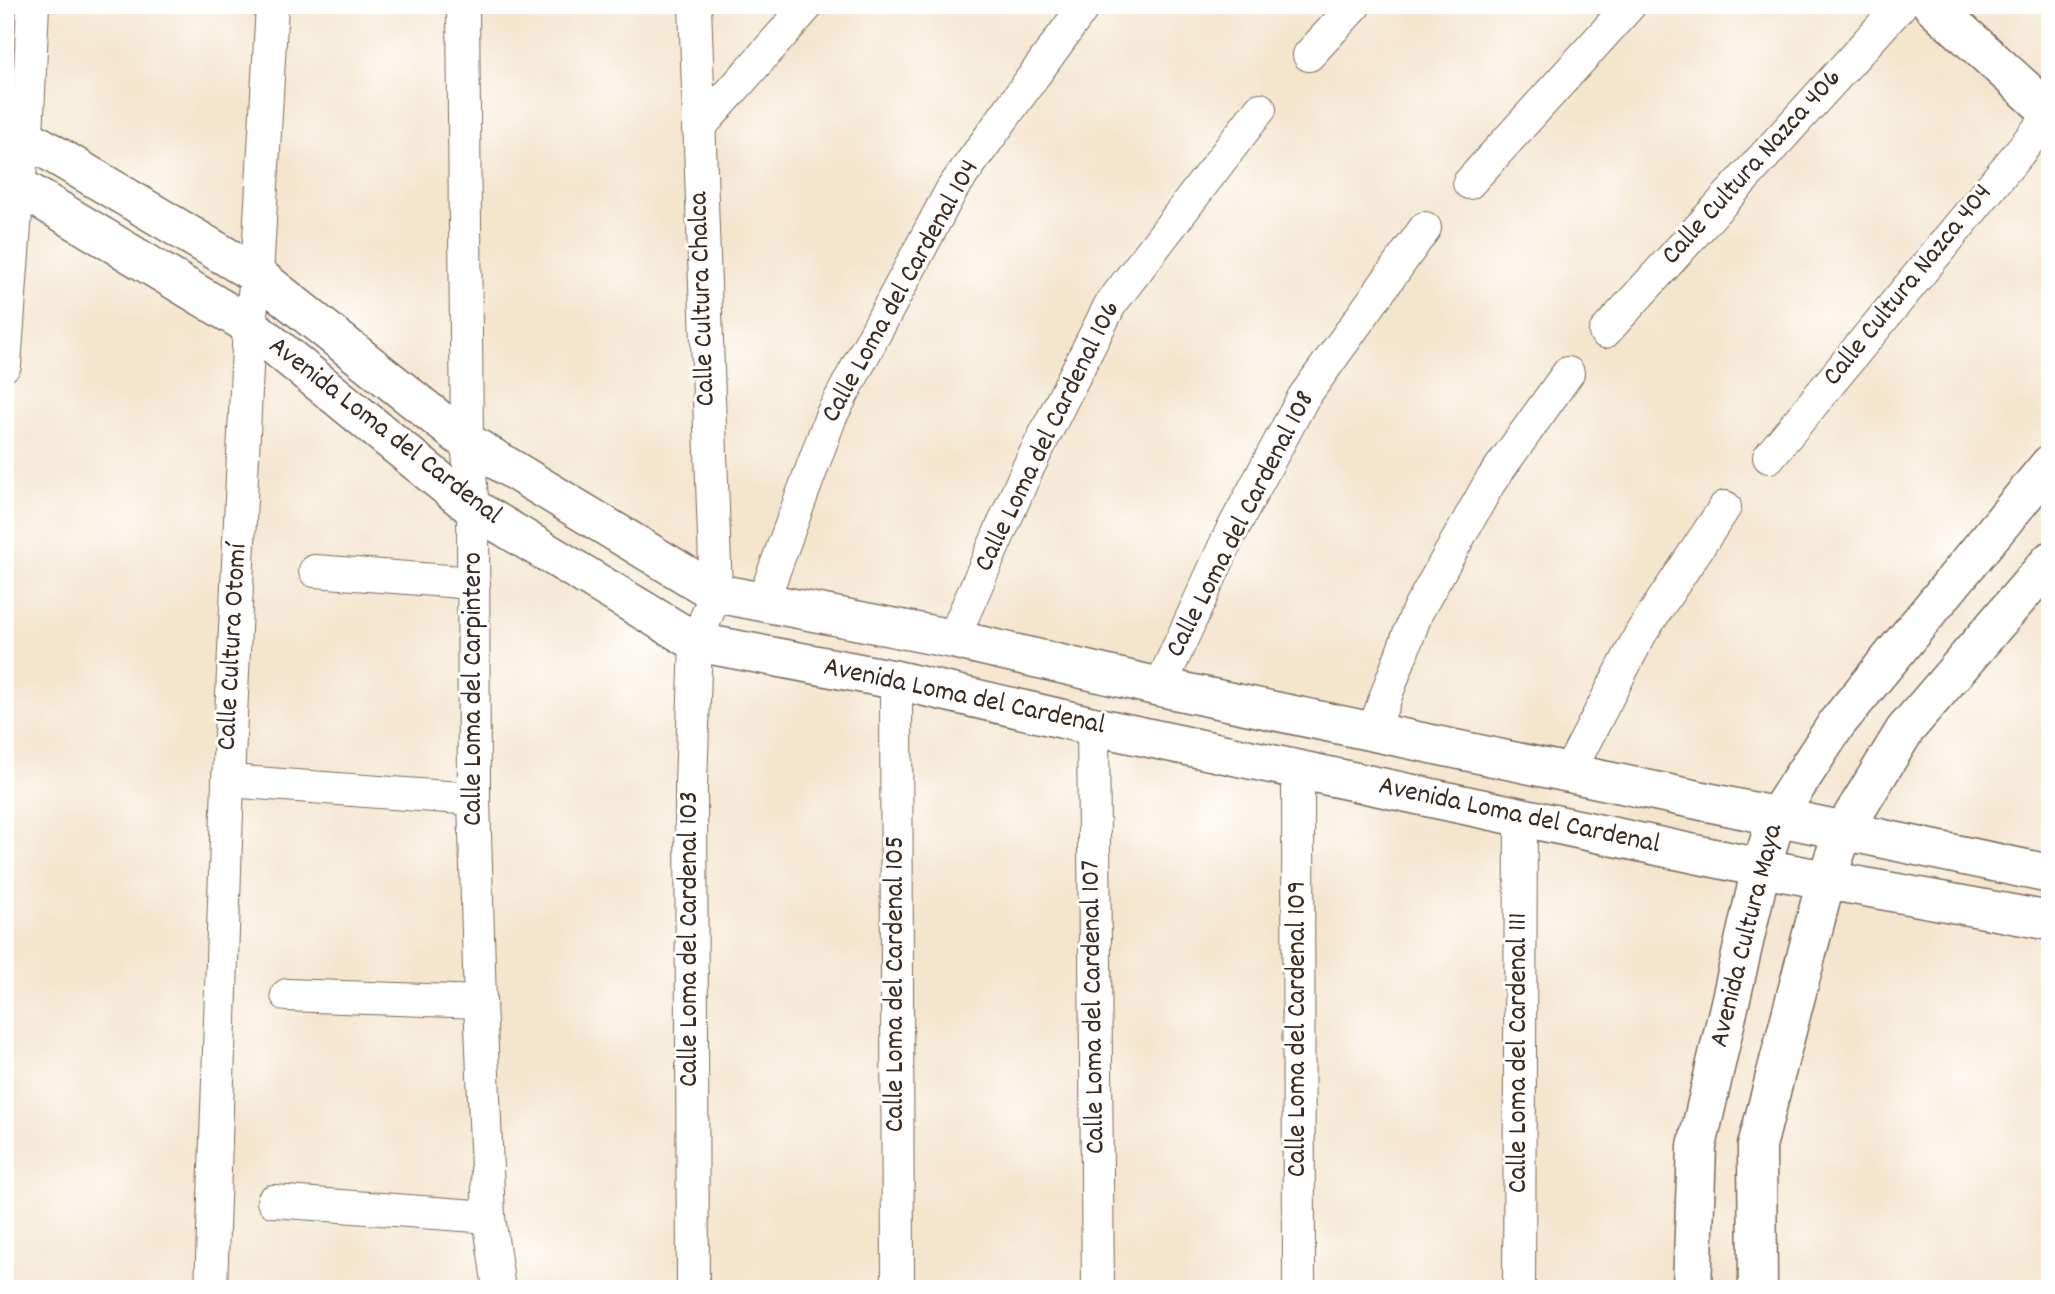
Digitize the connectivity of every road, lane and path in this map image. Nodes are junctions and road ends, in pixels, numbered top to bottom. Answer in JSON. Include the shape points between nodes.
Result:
{"nodes":[{"id":1,"x":33,"y":5,"type":"edge"},
{"id":2,"x":272,"y":5,"type":"edge"},
{"id":3,"x":463,"y":5,"type":"edge"},
{"id":4,"x":695,"y":5,"type":"edge"},
{"id":5,"x":808,"y":5,"type":"edge"},
{"id":6,"x":1085,"y":5,"type":"edge"},
{"id":7,"x":1354,"y":5,"type":"edge"},
{"id":8,"x":1630,"y":5,"type":"edge"},
{"id":9,"x":1900,"y":5,"type":"edge"},
{"id":10,"x":1932,"y":5,"type":"edge"},
{"id":11,"x":1309,"y":55,"type":"dead end"},
{"id":12,"x":1260,"y":109,"type":"dead end"},
{"id":13,"x":2050,"y":113,"type":"edge"},
{"id":14,"x":698,"y":129,"type":"junction"},
{"id":15,"x":16,"y":131,"type":"edge"},
{"id":16,"x":12,"y":181,"type":"edge"},
{"id":17,"x":1469,"y":183,"type":"dead end"},
{"id":18,"x":1425,"y":228,"type":"dead end"},
{"id":19,"x":257,"y":275,"type":"junction"},
{"id":20,"x":248,"y":325,"type":"junction"},
{"id":21,"x":1605,"y":332,"type":"dead end"},
{"id":22,"x":5,"y":365,"type":"edge"},
{"id":23,"x":1568,"y":373,"type":"dead end"},
{"id":24,"x":467,"y":442,"type":"junction"},
{"id":25,"x":1769,"y":457,"type":"dead end"},
{"id":26,"x":2050,"y":464,"type":"edge"},
{"id":27,"x":1725,"y":506,"type":"dead end"},
{"id":28,"x":473,"y":508,"type":"junction"},
{"id":29,"x":2050,"y":561,"type":"edge"},
{"id":30,"x":314,"y":571,"type":"dead end"},
{"id":31,"x":474,"y":583,"type":"junction"},
{"id":32,"x":716,"y":593,"type":"junction"},
{"id":33,"x":763,"y":601,"type":"junction"},
{"id":34,"x":953,"y":639,"type":"junction"},
{"id":35,"x":696,"y":642,"type":"junction"},
{"id":36,"x":896,"y":680,"type":"junction"},
{"id":37,"x":1160,"y":687,"type":"junction"},
{"id":38,"x":1093,"y":726,"type":"junction"},
{"id":39,"x":1373,"y":731,"type":"junction"},
{"id":40,"x":1298,"y":770,"type":"junction"},
{"id":41,"x":1569,"y":772,"type":"junction"},
{"id":42,"x":228,"y":781,"type":"junction"},
{"id":43,"x":474,"y":799,"type":"junction"},
{"id":44,"x":1777,"y":816,"type":"junction"},
{"id":45,"x":1521,"y":817,"type":"junction"},
{"id":46,"x":1844,"y":830,"type":"junction"},
{"id":47,"x":1761,"y":868,"type":"junction"},
{"id":48,"x":2050,"y":874,"type":"edge"},
{"id":49,"x":1826,"y":880,"type":"junction"},
{"id":50,"x":2050,"y":921,"type":"edge"},
{"id":51,"x":287,"y":995,"type":"dead end"},
{"id":52,"x":480,"y":1002,"type":"junction"},
{"id":53,"x":273,"y":1201,"type":"dead end"},
{"id":54,"x":489,"y":1217,"type":"junction"},
{"id":55,"x":211,"y":1289,"type":"edge"},
{"id":56,"x":499,"y":1289,"type":"edge"},
{"id":57,"x":693,"y":1289,"type":"edge"},
{"id":58,"x":898,"y":1289,"type":"edge"},
{"id":59,"x":1098,"y":1289,"type":"edge"},
{"id":60,"x":1299,"y":1289,"type":"edge"},
{"id":61,"x":1519,"y":1289,"type":"edge"},
{"id":62,"x":1692,"y":1289,"type":"edge"},
{"id":63,"x":1758,"y":1289,"type":"edge"}],
"edges":[{"from":1,"to":15,"type":"street"},
{"from":2,"to":19,"type":"street","name":"Calle Cultura Otomí"},
{"from":3,"to":24,"type":"street","name":"Calle Loma del Carpintero"},
{"from":4,"to":14,"type":"street","name":"Calle Cultura Chalca"},
{"from":5,"to":14,"type":"street"},
{"from":6,"to":33,"type":"street","name":"Calle Loma del Cardenal 104","via":[[951,189],[831,416]]},
{"from":7,"to":11,"type":"street"},
{"from":8,"to":17,"type":"street"},
{"from":9,"to":21,"type":"street","name":"Calle Cultura Nazca 406"},
{"from":10,"to":13,"type":"street"},
{"from":12,"to":34,"type":"street","name":"Calle Loma del Cardenal 106","via":[[1110,305],[1027,470]]},
{"from":13,"to":25,"type":"street","name":"Calle Cultura Nazca 404"},
{"from":14,"to":32,"type":"street","name":"Calle Cultura Chalca"},
{"from":15,"to":16,"type":"street"},
{"from":15,"to":19,"type":"street","name":"Avenida Loma del Cardenal"},
{"from":16,"to":20,"type":"street","name":"Avenida Loma del Cardenal"},
{"from":16,"to":22,"type":"street"},
{"from":18,"to":37,"type":"street","name":"Calle Loma del Cardenal 108","via":[[1303,398],[1230,534]]},
{"from":19,"to":20,"type":"street","name":"Calle Cultura Otomí"},
{"from":19,"to":24,"type":"street","name":"Avenida Loma del Cardenal"},
{"from":20,"to":28,"type":"street","name":"Avenida Loma del Cardenal"},
{"from":20,"to":42,"type":"street","name":"Calle Cultura Otomí"},
{"from":23,"to":39,"type":"street","via":[[1490,482],[1417,612]]},
{"from":24,"to":28,"type":"street","name":"Calle Loma del Carpintero"},
{"from":24,"to":32,"type":"street","name":"Avenida Loma del Cardenal"},
{"from":26,"to":44,"type":"street","name":"Avenida Cultura Maya","via":[[1838,723]]},
{"from":27,"to":41,"type":"street","via":[[1641,633]]},
{"from":28,"to":31,"type":"street","name":"Calle Loma del Carpintero"},
{"from":28,"to":35,"type":"street","name":"Avenida Loma del Cardenal"},
{"from":29,"to":46,"type":"street","via":[[1905,730]]},
{"from":30,"to":31,"type":"street"},
{"from":31,"to":43,"type":"street","name":"Calle Loma del Carpintero"},
{"from":32,"to":33,"type":"street","name":"Avenida Loma del Cardenal"},
{"from":32,"to":35,"type":"street","name":"Calle Loma del Cardenal 103"},
{"from":33,"to":34,"type":"street","name":"Avenida Loma del Cardenal"},
{"from":34,"to":37,"type":"street","name":"Avenida Loma del Cardenal"},
{"from":35,"to":36,"type":"street","name":"Avenida Loma del Cardenal"},
{"from":35,"to":57,"type":"street","name":"Calle Loma del Cardenal 103","via":[[691,784]]},
{"from":36,"to":38,"type":"street","name":"Avenida Loma del Cardenal"},
{"from":36,"to":58,"type":"street","name":"Calle Loma del Cardenal 105"},
{"from":37,"to":39,"type":"street","name":"Avenida Loma del Cardenal"},
{"from":38,"to":40,"type":"street","name":"Avenida Loma del Cardenal"},
{"from":38,"to":59,"type":"street","name":"Calle Loma del Cardenal 107"},
{"from":39,"to":41,"type":"street","name":"Avenida Loma del Cardenal"},
{"from":40,"to":45,"type":"street","name":"Avenida Loma del Cardenal"},
{"from":40,"to":60,"type":"street","name":"Calle Loma del Cardenal 109"},
{"from":41,"to":44,"type":"street","name":"Avenida Loma del Cardenal"},
{"from":42,"to":43,"type":"street"},
{"from":42,"to":55,"type":"street","name":"Calle Cultura Otomí"},
{"from":43,"to":52,"type":"street","name":"Calle Loma del Carpintero"},
{"from":44,"to":46,"type":"street","name":"Avenida Loma del Cardenal"},
{"from":44,"to":47,"type":"street","name":"Avenida Cultura Maya"},
{"from":45,"to":47,"type":"street","name":"Avenida Loma del Cardenal"},
{"from":45,"to":61,"type":"street","name":"Calle Loma del Cardenal 111"},
{"from":46,"to":48,"type":"street","name":"Avenida Loma del Cardenal"},
{"from":46,"to":49,"type":"street"},
{"from":47,"to":49,"type":"street","name":"Avenida Loma del Cardenal"},
{"from":47,"to":62,"type":"street","name":"Avenida Cultura Maya","via":[[1697,1146]]},
{"from":49,"to":50,"type":"street","name":"Avenida Loma del Cardenal"},
{"from":49,"to":63,"type":"street","via":[[1757,1146]]},
{"from":51,"to":52,"type":"street"},
{"from":52,"to":54,"type":"street","name":"Calle Loma del Carpintero"},
{"from":53,"to":54,"type":"street"},
{"from":54,"to":56,"type":"street","name":"Calle Loma del Carpintero"}]}
